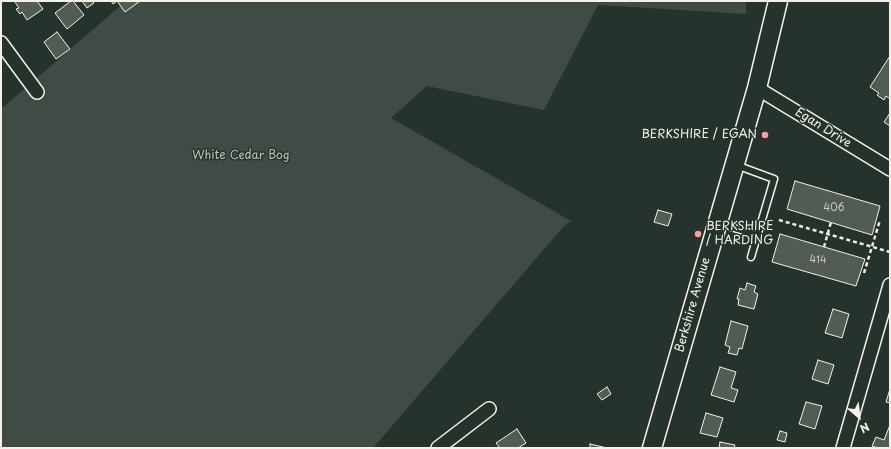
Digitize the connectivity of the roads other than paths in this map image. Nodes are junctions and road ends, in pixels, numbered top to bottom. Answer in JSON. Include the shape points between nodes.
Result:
{"nodes":[{"id":1,"x":778,"y":1,"type":"edge"},
{"id":2,"x":1,"y":44,"type":"edge"},
{"id":3,"x":757,"y":88,"type":"junction"},
{"id":4,"x":37,"y":92,"type":"dead end"},
{"id":5,"x":734,"y":165,"type":"junction"},
{"id":6,"x":890,"y":169,"type":"edge"},
{"id":7,"x":717,"y":223,"type":"junction"},
{"id":8,"x":757,"y":235,"type":"junction"},
{"id":9,"x":750,"y":257,"type":"dead end"},
{"id":10,"x":890,"y":285,"type":"edge"},
{"id":11,"x":489,"y":409,"type":"dead end"},
{"id":12,"x":438,"y":448,"type":"edge"},
{"id":13,"x":652,"y":448,"type":"edge"},
{"id":14,"x":843,"y":448,"type":"edge"}],
"edges":[{"from":1,"to":3,"type":"main road","name":"Berkshire Avenue"},
{"from":2,"to":4,"type":"street"},
{"from":3,"to":5,"type":"main road","name":"Berkshire Avenue"},
{"from":3,"to":6,"type":"street","name":"Egan Drive"},
{"from":5,"to":7,"type":"main road","name":"Berkshire Avenue"},
{"from":5,"to":8,"type":"lane","via":[[774,179]]},
{"from":7,"to":8,"type":"lane"},
{"from":7,"to":13,"type":"main road","name":"Berkshire Avenue"},
{"from":8,"to":9,"type":"lane"},
{"from":10,"to":14,"type":"street"},
{"from":11,"to":12,"type":"street"}]}
